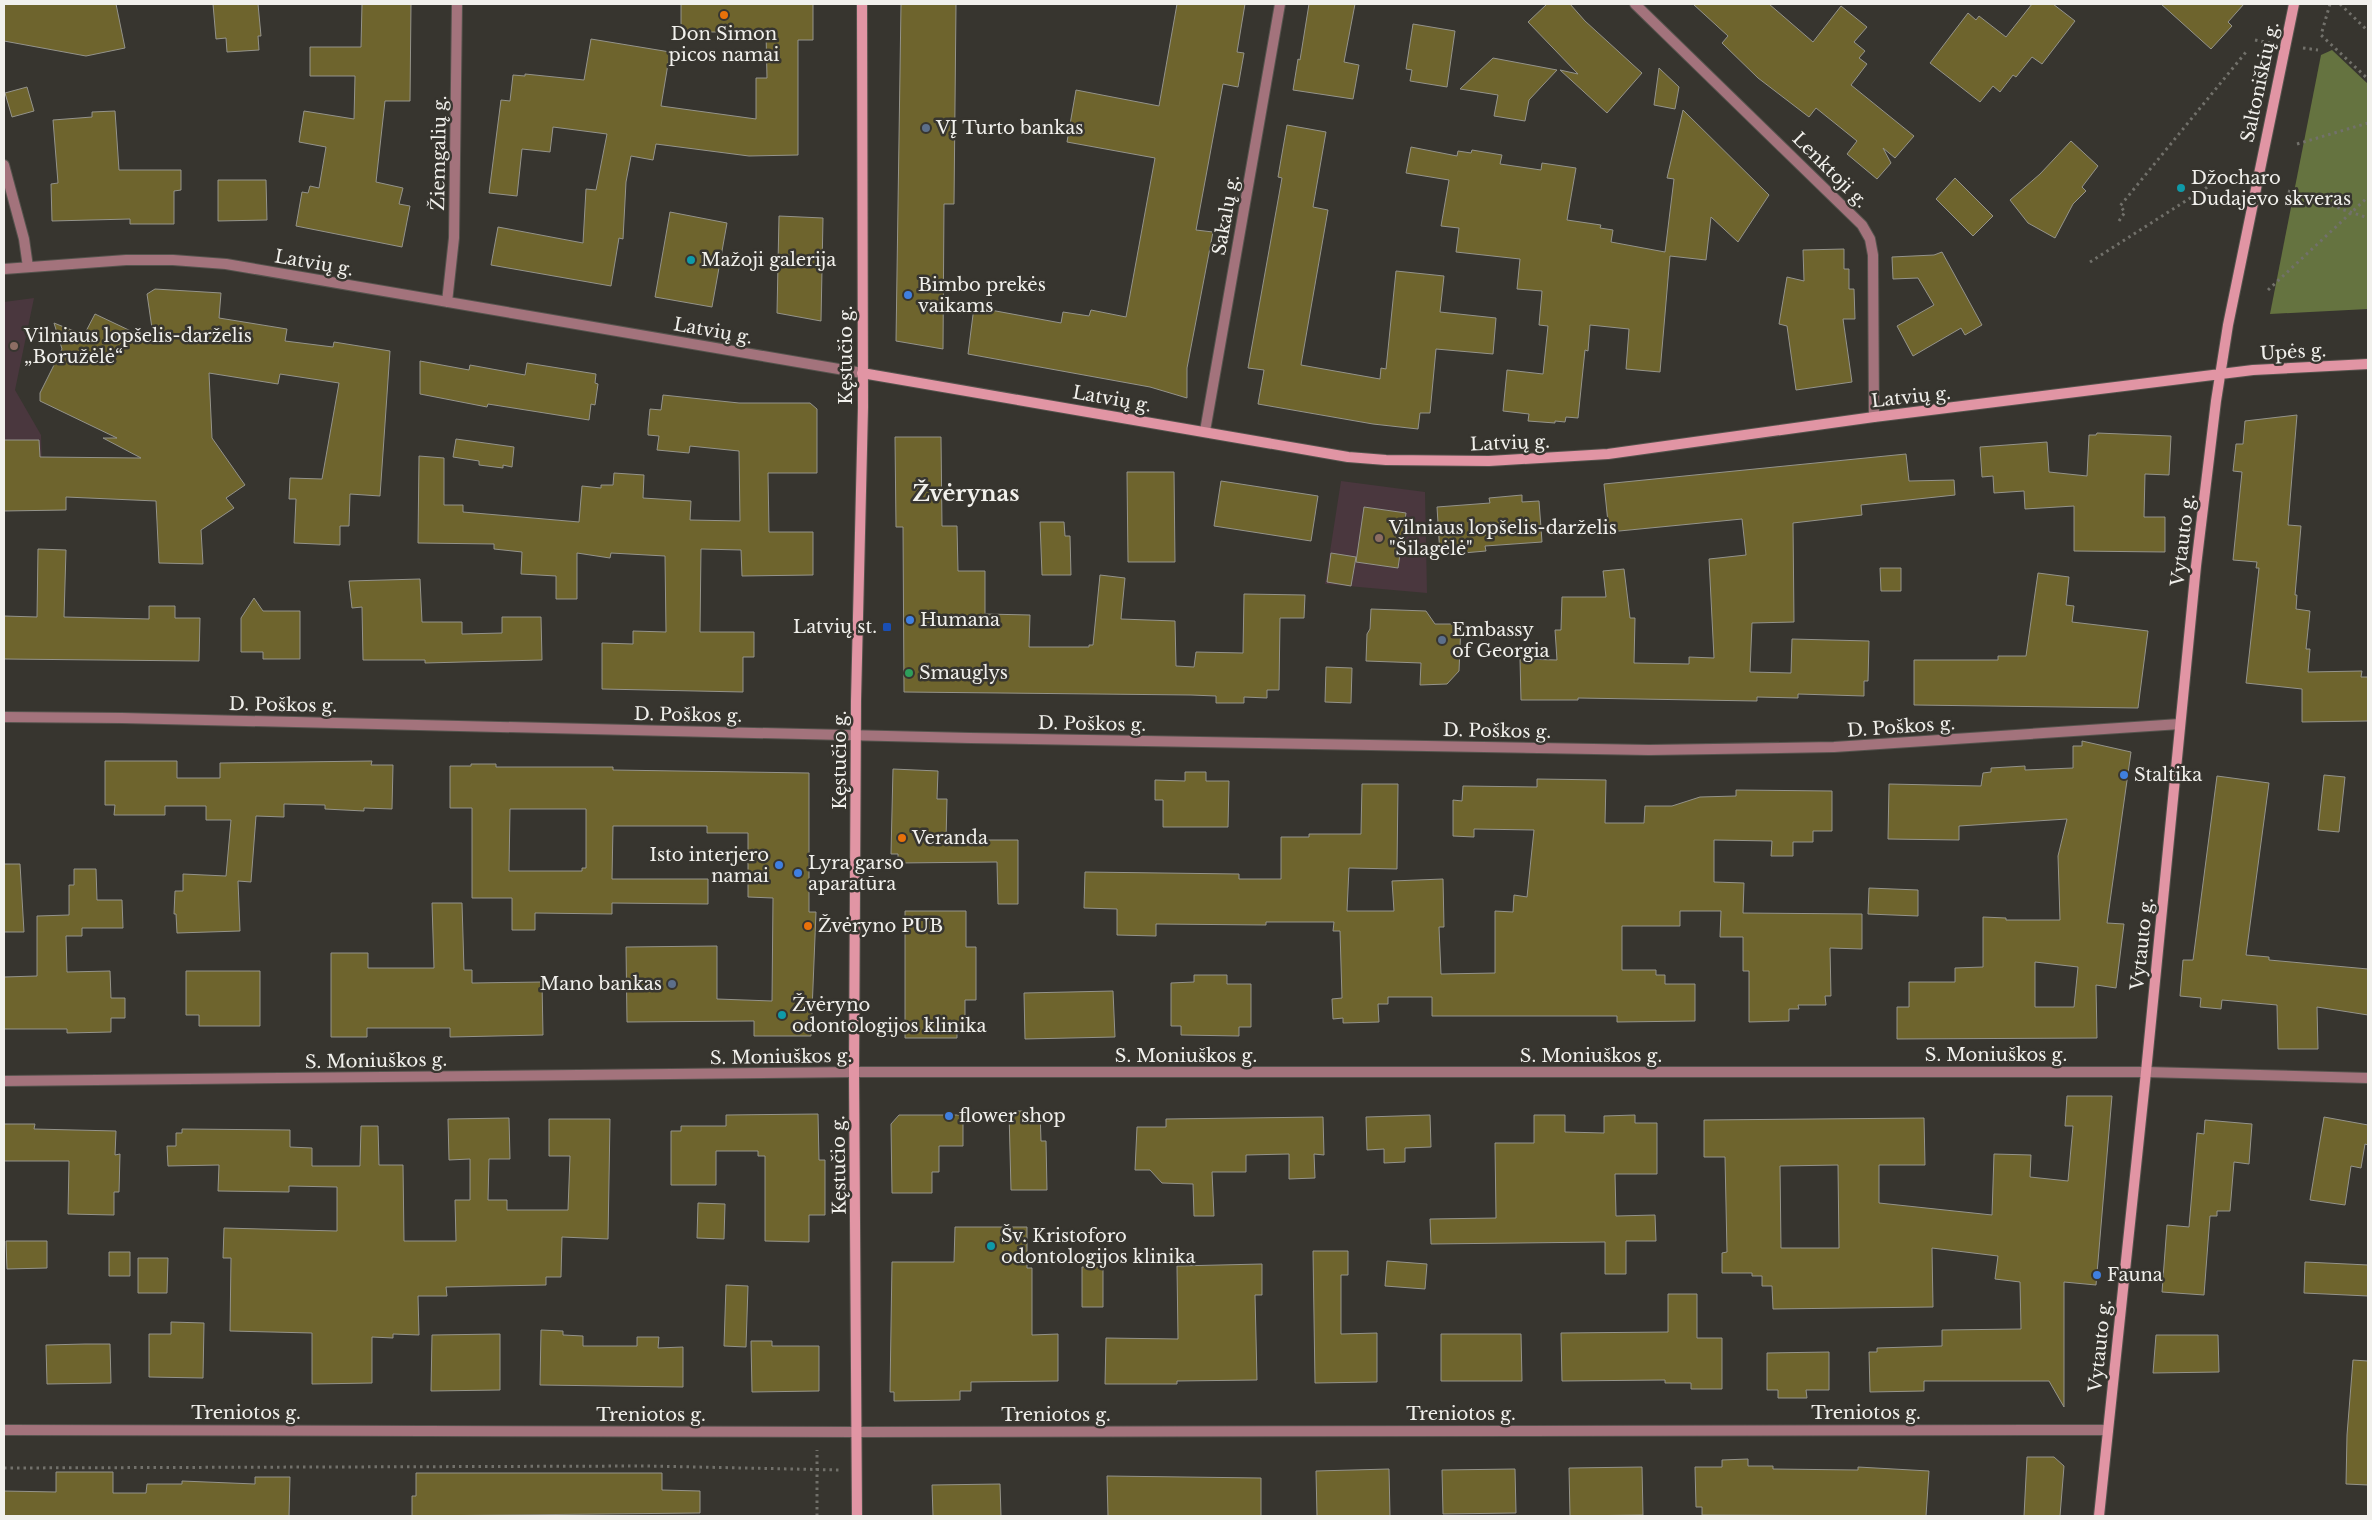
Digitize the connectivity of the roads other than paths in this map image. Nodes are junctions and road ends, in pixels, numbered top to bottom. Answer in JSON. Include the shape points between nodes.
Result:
{"nodes":[{"id":1,"x":457,"y":4,"type":"edge"},
{"id":2,"x":862,"y":4,"type":"edge"},
{"id":3,"x":1280,"y":4,"type":"edge"},
{"id":4,"x":1636,"y":4,"type":"edge"},
{"id":5,"x":2294,"y":4,"type":"edge"},
{"id":6,"x":4,"y":165,"type":"edge"},
{"id":7,"x":28,"y":267,"type":"junction"},
{"id":8,"x":4,"y":269,"type":"edge"},
{"id":9,"x":447,"y":302,"type":"junction"},
{"id":10,"x":2368,"y":364,"type":"edge"},
{"id":11,"x":862,"y":373,"type":"junction"},
{"id":12,"x":2220,"y":374,"type":"junction"},
{"id":13,"x":1874,"y":417,"type":"junction"},
{"id":14,"x":1205,"y":431,"type":"junction"},
{"id":15,"x":4,"y":717,"type":"edge"},
{"id":16,"x":2180,"y":724,"type":"junction"},
{"id":17,"x":856,"y":735,"type":"junction"},
{"id":18,"x":854,"y":1072,"type":"junction"},
{"id":19,"x":2146,"y":1072,"type":"junction"},
{"id":20,"x":2368,"y":1078,"type":"edge"},
{"id":21,"x":4,"y":1081,"type":"edge"},
{"id":22,"x":4,"y":1430,"type":"edge"},
{"id":23,"x":2108,"y":1430,"type":"junction"},
{"id":24,"x":857,"y":1432,"type":"junction"},
{"id":25,"x":857,"y":1516,"type":"edge"},
{"id":26,"x":2099,"y":1516,"type":"edge"}],
"edges":[{"from":1,"to":9,"type":"street","name":"Žiemgalių g.","via":[[454,238]]},
{"from":2,"to":11,"type":"street","name":"Kęstučio g."},
{"from":3,"to":14,"type":"street","name":"Sakalų g."},
{"from":4,"to":13,"type":"street","name":"Lenktoji g.","via":[[1862,225],[1870,239],[1873,255]]},
{"from":5,"to":12,"type":"street","name":"Saltoniškių g."},
{"from":6,"to":7,"type":"street","via":[[24,238]]},
{"from":7,"to":8,"type":"street","name":"Latvių g."},
{"from":7,"to":9,"type":"street","name":"Latvių g.","via":[[173,260],[226,264]]},
{"from":9,"to":11,"type":"street","name":"Latvių g."},
{"from":10,"to":12,"type":"street","name":"Upės g."},
{"from":11,"to":14,"type":"street","name":"Latvių g."},
{"from":11,"to":17,"type":"street","name":"Kęstučio g."},
{"from":12,"to":13,"type":"street","name":"Latvių g."},
{"from":12,"to":16,"type":"street","name":"Vytauto g."},
{"from":13,"to":14,"type":"street","name":"Latvių g.","via":[[1608,454],[1489,461],[1386,460],[1348,456]]},
{"from":15,"to":17,"type":"street","name":"D. Poškos g."},
{"from":16,"to":17,"type":"street","name":"D. Poškos g.","via":[[1834,747],[1649,750]]},
{"from":16,"to":19,"type":"street","name":"Vytauto g."},
{"from":17,"to":18,"type":"street","name":"Kęstučio g."},
{"from":18,"to":19,"type":"street","name":"S. Moniuškos g."},
{"from":18,"to":21,"type":"street","name":"S. Moniuškos g."},
{"from":18,"to":24,"type":"street","name":"Kęstučio g."},
{"from":19,"to":20,"type":"street","name":"S. Moniuškos g."},
{"from":19,"to":23,"type":"street","name":"Vytauto g."},
{"from":22,"to":24,"type":"street","name":"Treniotos g."},
{"from":23,"to":24,"type":"street","name":"Treniotos g."},
{"from":23,"to":26,"type":"street","name":"Vytauto g."},
{"from":24,"to":25,"type":"street","name":"Kęstučio g."}]}
